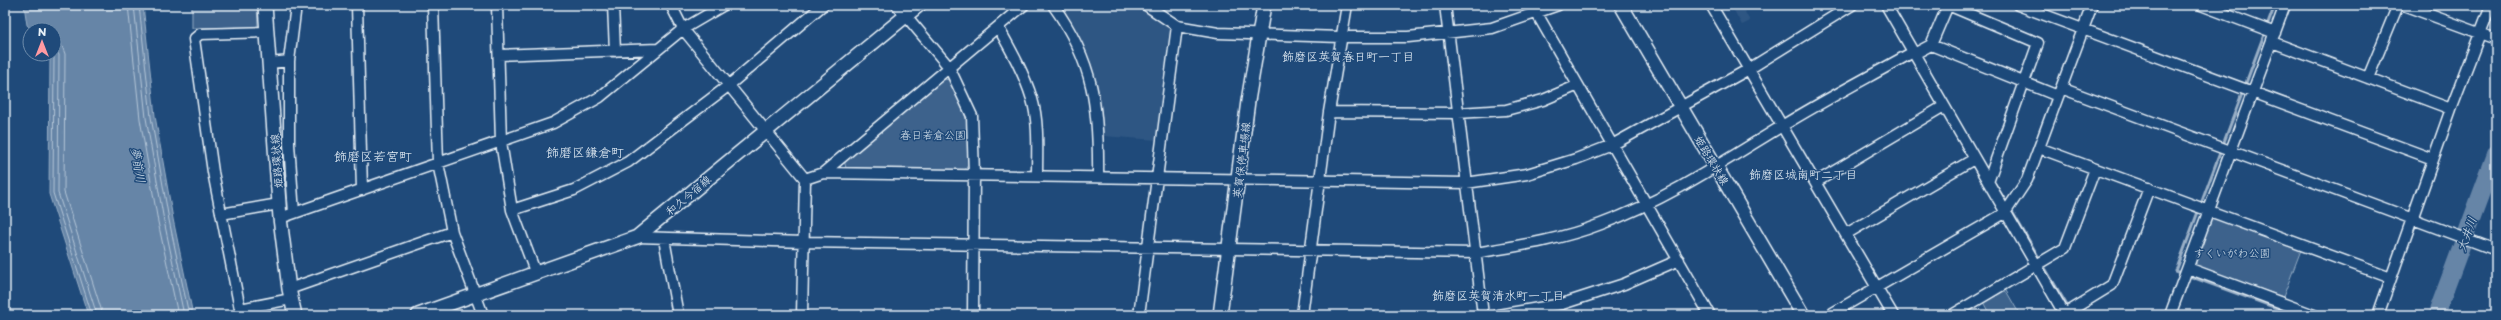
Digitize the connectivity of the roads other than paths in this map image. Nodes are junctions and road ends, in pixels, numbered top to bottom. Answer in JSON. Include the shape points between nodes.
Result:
{"nodes":[{"id":1,"x":265,"y":5,"type":"edge"},
{"id":2,"x":296,"y":5,"type":"edge"},
{"id":3,"x":357,"y":5,"type":"edge"},
{"id":4,"x":433,"y":5,"type":"edge"},
{"id":5,"x":497,"y":5,"type":"edge"},
{"id":6,"x":613,"y":5,"type":"edge"},
{"id":7,"x":671,"y":5,"type":"edge"},
{"id":8,"x":724,"y":5,"type":"edge"},
{"id":9,"x":823,"y":5,"type":"edge"},
{"id":10,"x":897,"y":5,"type":"edge"},
{"id":11,"x":919,"y":5,"type":"edge"},
{"id":12,"x":1024,"y":5,"type":"edge"},
{"id":13,"x":1053,"y":5,"type":"edge"},
{"id":14,"x":1146,"y":5,"type":"edge"},
{"id":15,"x":1264,"y":5,"type":"edge"},
{"id":16,"x":1347,"y":5,"type":"edge"},
{"id":17,"x":1445,"y":5,"type":"edge"},
{"id":18,"x":1558,"y":5,"type":"edge"},
{"id":19,"x":1621,"y":5,"type":"edge"},
{"id":20,"x":1852,"y":5,"type":"edge"},
{"id":21,"x":1886,"y":5,"type":"edge"},
{"id":22,"x":1948,"y":5,"type":"edge"},
{"id":23,"x":2018,"y":5,"type":"edge"},
{"id":24,"x":2092,"y":5,"type":"edge"},
{"id":25,"x":2201,"y":5,"type":"edge"},
{"id":26,"x":2285,"y":5,"type":"edge"},
{"id":27,"x":2398,"y":5,"type":"edge"},
{"id":28,"x":2403,"y":5,"type":"edge"},
{"id":29,"x":2491,"y":5,"type":"edge"},
{"id":30,"x":1714,"y":6,"type":"edge"},
{"id":31,"x":1534,"y":9,"type":"edge"},
{"id":32,"x":906,"y":16,"type":"junction"},
{"id":33,"x":1177,"y":26,"type":"junction"},
{"id":34,"x":998,"y":27,"type":"junction"},
{"id":35,"x":683,"y":29,"type":"junction"},
{"id":36,"x":2083,"y":30,"type":"junction"},
{"id":37,"x":266,"y":32,"type":"junction"},
{"id":38,"x":1448,"y":33,"type":"junction"},
{"id":39,"x":2479,"y":33,"type":"junction"},
{"id":40,"x":1258,"y":35,"type":"junction"},
{"id":41,"x":1340,"y":37,"type":"junction"},
{"id":42,"x":2274,"y":37,"type":"junction"},
{"id":43,"x":2496,"y":39,"type":"edge"},
{"id":44,"x":1931,"y":46,"type":"junction"},
{"id":45,"x":658,"y":49,"type":"junction"},
{"id":46,"x":615,"y":51,"type":"junction"},
{"id":47,"x":1914,"y":53,"type":"junction"},
{"id":48,"x":499,"y":55,"type":"junction"},
{"id":49,"x":289,"y":61,"type":"junction"},
{"id":50,"x":270,"y":63,"type":"junction"},
{"id":51,"x":949,"y":67,"type":"junction"},
{"id":52,"x":1749,"y":69,"type":"junction"},
{"id":53,"x":2368,"y":78,"type":"junction"},
{"id":54,"x":2023,"y":83,"type":"junction"},
{"id":55,"x":728,"y":86,"type":"junction"},
{"id":56,"x":1576,"y":86,"type":"junction"},
{"id":57,"x":2060,"y":92,"type":"junction"},
{"id":58,"x":2254,"y":92,"type":"junction"},
{"id":59,"x":1944,"y":106,"type":"junction"},
{"id":60,"x":1680,"y":107,"type":"junction"},
{"id":61,"x":2451,"y":109,"type":"junction"},
{"id":62,"x":1329,"y":112,"type":"junction"},
{"id":63,"x":1458,"y":113,"type":"junction"},
{"id":64,"x":1783,"y":125,"type":"junction"},
{"id":65,"x":766,"y":130,"type":"junction"},
{"id":66,"x":501,"y":142,"type":"junction"},
{"id":67,"x":1612,"y":145,"type":"junction"},
{"id":68,"x":2039,"y":148,"type":"junction"},
{"id":69,"x":2232,"y":150,"type":"junction"},
{"id":70,"x":1974,"y":159,"type":"junction"},
{"id":71,"x":2433,"y":159,"type":"junction"},
{"id":72,"x":438,"y":163,"type":"junction"},
{"id":73,"x":1716,"y":168,"type":"junction"},
{"id":74,"x":2095,"y":169,"type":"junction"},
{"id":75,"x":823,"y":173,"type":"junction"},
{"id":76,"x":974,"y":174,"type":"junction"},
{"id":77,"x":1036,"y":176,"type":"junction"},
{"id":78,"x":1098,"y":177,"type":"junction"},
{"id":79,"x":805,"y":178,"type":"junction"},
{"id":80,"x":1157,"y":178,"type":"junction"},
{"id":81,"x":1239,"y":179,"type":"junction"},
{"id":82,"x":1320,"y":181,"type":"junction"},
{"id":83,"x":1816,"y":182,"type":"junction"},
{"id":84,"x":1988,"y":182,"type":"junction"},
{"id":85,"x":1466,"y":183,"type":"junction"},
{"id":86,"x":2149,"y":188,"type":"junction"},
{"id":87,"x":362,"y":190,"type":"junction"},
{"id":88,"x":279,"y":204,"type":"junction"},
{"id":89,"x":1646,"y":204,"type":"junction"},
{"id":90,"x":512,"y":210,"type":"junction"},
{"id":91,"x":2209,"y":211,"type":"junction"},
{"id":92,"x":294,"y":213,"type":"junction"},
{"id":93,"x":2004,"y":213,"type":"junction"},
{"id":94,"x":221,"y":214,"type":"junction"},
{"id":95,"x":280,"y":218,"type":"junction"},
{"id":96,"x":2413,"y":220,"type":"junction"},
{"id":97,"x":452,"y":232,"type":"junction"},
{"id":98,"x":1846,"y":234,"type":"junction"},
{"id":99,"x":637,"y":237,"type":"junction"},
{"id":100,"x":664,"y":240,"type":"junction"},
{"id":101,"x":804,"y":242,"type":"junction"},
{"id":102,"x":973,"y":244,"type":"junction"},
{"id":103,"x":1148,"y":246,"type":"junction"},
{"id":104,"x":1229,"y":248,"type":"junction"},
{"id":105,"x":1311,"y":249,"type":"junction"},
{"id":106,"x":2496,"y":250,"type":"edge"},
{"id":107,"x":1475,"y":253,"type":"junction"},
{"id":108,"x":1679,"y":260,"type":"junction"},
{"id":109,"x":2036,"y":265,"type":"junction"},
{"id":110,"x":2188,"y":268,"type":"junction"},
{"id":111,"x":536,"y":274,"type":"junction"},
{"id":112,"x":2391,"y":278,"type":"junction"},
{"id":113,"x":1876,"y":286,"type":"junction"},
{"id":114,"x":290,"y":294,"type":"junction"},
{"id":115,"x":474,"y":295,"type":"junction"},
{"id":116,"x":1708,"y":314,"type":"edge"},
{"id":117,"x":295,"y":315,"type":"edge"},
{"id":118,"x":418,"y":315,"type":"edge"},
{"id":119,"x":483,"y":315,"type":"edge"},
{"id":120,"x":678,"y":315,"type":"edge"},
{"id":121,"x":802,"y":315,"type":"edge"},
{"id":122,"x":973,"y":315,"type":"edge"},
{"id":123,"x":1139,"y":315,"type":"edge"},
{"id":124,"x":1220,"y":315,"type":"edge"},
{"id":125,"x":1302,"y":315,"type":"edge"},
{"id":126,"x":1483,"y":315,"type":"edge"},
{"id":127,"x":1498,"y":315,"type":"edge"},
{"id":128,"x":1803,"y":315,"type":"edge"},
{"id":129,"x":1829,"y":315,"type":"edge"},
{"id":130,"x":1893,"y":315,"type":"edge"},
{"id":131,"x":1952,"y":315,"type":"edge"},
{"id":132,"x":2064,"y":315,"type":"edge"},
{"id":133,"x":2170,"y":315,"type":"edge"},
{"id":134,"x":2314,"y":315,"type":"edge"},
{"id":135,"x":2378,"y":315,"type":"edge"}],
"edges":[{"from":1,"to":37,"type":"main road","name":"姫路環状線"},
{"from":2,"to":49,"type":"street"},
{"from":3,"to":87,"type":"street"},
{"from":4,"to":72,"type":"street"},
{"from":5,"to":48,"type":"street"},
{"from":6,"to":46,"type":"street"},
{"from":7,"to":35,"type":"street"},
{"from":8,"to":35,"type":"street"},
{"from":9,"to":55,"type":"street"},
{"from":10,"to":32,"type":"street"},
{"from":11,"to":32,"type":"main road","name":"和久今宿線"},
{"from":12,"to":34,"type":"street"},
{"from":13,"to":78,"type":"street","via":[[1071,30],[1089,71],[1099,127]]},
{"from":14,"to":33,"type":"street"},
{"from":15,"to":40,"type":"main road","name":"英賀保停車場線"},
{"from":16,"to":41,"type":"street"},
{"from":17,"to":38,"type":"street"},
{"from":18,"to":31,"type":"street"},
{"from":19,"to":60,"type":"main road","name":"姫路環状線"},
{"from":20,"to":52,"type":"street"},
{"from":21,"to":47,"type":"street"},
{"from":22,"to":44,"type":"street"},
{"from":22,"to":54,"type":"street","via":[[2038,42]]},
{"from":23,"to":36,"type":"street"},
{"from":24,"to":36,"type":"street"},
{"from":25,"to":42,"type":"street"},
{"from":26,"to":42,"type":"street"},
{"from":27,"to":53,"type":"street"},
{"from":28,"to":39,"type":"street"},
{"from":29,"to":39,"type":"street"},
{"from":30,"to":52,"type":"street"},
{"from":31,"to":38,"type":"street","via":[[1492,28]]},
{"from":31,"to":56,"type":"street"},
{"from":32,"to":51,"type":"street"},
{"from":32,"to":65,"type":"main road","name":"和久今宿線"},
{"from":33,"to":40,"type":"street","via":[[1218,34]]},
{"from":33,"to":80,"type":"street"},
{"from":34,"to":51,"type":"street"},
{"from":34,"to":77,"type":"street","via":[[1017,62],[1032,100]]},
{"from":35,"to":45,"type":"street"},
{"from":35,"to":55,"type":"street"},
{"from":36,"to":57,"type":"street"},
{"from":36,"to":58,"type":"street"},
{"from":37,"to":50,"type":"main road","name":"姫路環状線"},
{"from":37,"to":94,"type":"street","via":[[200,34],[194,38]]},
{"from":38,"to":41,"type":"street","via":[[1408,37]]},
{"from":38,"to":63,"type":"street"},
{"from":39,"to":43,"type":"street"},
{"from":39,"to":61,"type":"street"},
{"from":40,"to":41,"type":"street"},
{"from":40,"to":81,"type":"main road","name":"英賀保停車場線"},
{"from":41,"to":62,"type":"street"},
{"from":42,"to":53,"type":"street"},
{"from":42,"to":58,"type":"street"},
{"from":44,"to":47,"type":"street"},
{"from":44,"to":54,"type":"street"},
{"from":45,"to":46,"type":"street"},
{"from":45,"to":66,"type":"street","via":[[600,97],[554,123]]},
{"from":46,"to":48,"type":"street"},
{"from":47,"to":59,"type":"street"},
{"from":47,"to":64,"type":"street"},
{"from":48,"to":66,"type":"street"},
{"from":49,"to":50,"type":"street"},
{"from":49,"to":92,"type":"street","via":[[289,144]]},
{"from":50,"to":88,"type":"main road","name":"姫路環状線"},
{"from":51,"to":75,"type":"street"},
{"from":51,"to":76,"type":"street","via":[[972,116]]},
{"from":52,"to":60,"type":"street"},
{"from":52,"to":64,"type":"street"},
{"from":53,"to":61,"type":"street"},
{"from":54,"to":57,"type":"street"},
{"from":54,"to":84,"type":"street"},
{"from":55,"to":65,"type":"street"},
{"from":55,"to":90,"type":"street","via":[[628,162],[574,190]]},
{"from":56,"to":63,"type":"street","via":[[1543,100],[1506,110]]},
{"from":56,"to":67,"type":"street"},
{"from":57,"to":68,"type":"street"},
{"from":57,"to":69,"type":"street"},
{"from":58,"to":69,"type":"street"},
{"from":58,"to":71,"type":"street"},
{"from":59,"to":70,"type":"street"},
{"from":59,"to":83,"type":"street"},
{"from":60,"to":67,"type":"street"},
{"from":60,"to":73,"type":"main road","name":"姫路環状線"},
{"from":61,"to":71,"type":"street"},
{"from":62,"to":63,"type":"street"},
{"from":62,"to":82,"type":"street"},
{"from":63,"to":85,"type":"street"},
{"from":64,"to":73,"type":"street"},
{"from":64,"to":83,"type":"street"},
{"from":65,"to":79,"type":"street"},
{"from":65,"to":99,"type":"main road","name":"和久今宿線"},
{"from":66,"to":72,"type":"street"},
{"from":66,"to":90,"type":"street"},
{"from":67,"to":85,"type":"street","via":[[1576,160],[1527,174]]},
{"from":67,"to":89,"type":"street"},
{"from":68,"to":74,"type":"street"},
{"from":68,"to":93,"type":"street","via":[[2027,180]]},
{"from":69,"to":91,"type":"street"},
{"from":69,"to":96,"type":"street"},
{"from":70,"to":84,"type":"street"},
{"from":70,"to":98,"type":"street"},
{"from":71,"to":96,"type":"street"},
{"from":72,"to":87,"type":"street"},
{"from":72,"to":97,"type":"street"},
{"from":73,"to":89,"type":"street"},
{"from":73,"to":128,"type":"main road","name":"姫路環状線"},
{"from":74,"to":86,"type":"street"},
{"from":74,"to":109,"type":"street","via":[[2065,248]]},
{"from":75,"to":76,"type":"street"},
{"from":75,"to":79,"type":"street"},
{"from":76,"to":77,"type":"street"},
{"from":76,"to":102,"type":"street"},
{"from":77,"to":78,"type":"street"},
{"from":78,"to":80,"type":"street"},
{"from":79,"to":101,"type":"street"},
{"from":80,"to":81,"type":"street"},
{"from":80,"to":103,"type":"street"},
{"from":81,"to":82,"type":"street"},
{"from":81,"to":104,"type":"main road","name":"英賀保停車場線"},
{"from":82,"to":85,"type":"street"},
{"from":82,"to":105,"type":"street"},
{"from":83,"to":98,"type":"street"},
{"from":84,"to":93,"type":"street"},
{"from":85,"to":107,"type":"street"},
{"from":86,"to":91,"type":"street"},
{"from":86,"to":132,"type":"street","via":[[2112,285]]},
{"from":87,"to":92,"type":"street"},
{"from":88,"to":94,"type":"street"},
{"from":88,"to":95,"type":"main road","name":"姫路環状線"},
{"from":89,"to":107,"type":"street","via":[[1601,224],[1543,242]]},
{"from":89,"to":108,"type":"street"},
{"from":90,"to":111,"type":"street"},
{"from":91,"to":110,"type":"street"},
{"from":91,"to":112,"type":"street"},
{"from":92,"to":95,"type":"street"},
{"from":93,"to":109,"type":"street"},
{"from":93,"to":113,"type":"street"},
{"from":94,"to":114,"type":"street","via":[[240,309]]},
{"from":95,"to":114,"type":"main road","name":"姫路環状線"},
{"from":96,"to":106,"type":"street"},
{"from":96,"to":112,"type":"street"},
{"from":97,"to":114,"type":"street"},
{"from":97,"to":115,"type":"street"},
{"from":98,"to":113,"type":"street"},
{"from":99,"to":100,"type":"street"},
{"from":99,"to":111,"type":"main road","name":"和久今宿線"},
{"from":100,"to":101,"type":"street"},
{"from":100,"to":120,"type":"street"},
{"from":101,"to":102,"type":"street"},
{"from":101,"to":121,"type":"street"},
{"from":102,"to":103,"type":"street"},
{"from":102,"to":122,"type":"street"},
{"from":103,"to":104,"type":"street"},
{"from":103,"to":123,"type":"street"},
{"from":104,"to":105,"type":"street"},
{"from":104,"to":124,"type":"main road","name":"英賀保停車場線"},
{"from":105,"to":107,"type":"street"},
{"from":105,"to":125,"type":"street"},
{"from":107,"to":126,"type":"street"},
{"from":108,"to":116,"type":"street"},
{"from":108,"to":127,"type":"street","via":[[1624,284],[1562,304]]},
{"from":109,"to":131,"type":"street"},
{"from":109,"to":132,"type":"street"},
{"from":110,"to":133,"type":"street"},
{"from":110,"to":134,"type":"street"},
{"from":111,"to":115,"type":"main road","name":"和久今宿線"},
{"from":112,"to":135,"type":"street"},
{"from":113,"to":129,"type":"street"},
{"from":113,"to":130,"type":"street"},
{"from":114,"to":117,"type":"main road","name":"姫路環状線"},
{"from":115,"to":118,"type":"main road","name":"和久今宿線"},
{"from":115,"to":119,"type":"street"}]}
